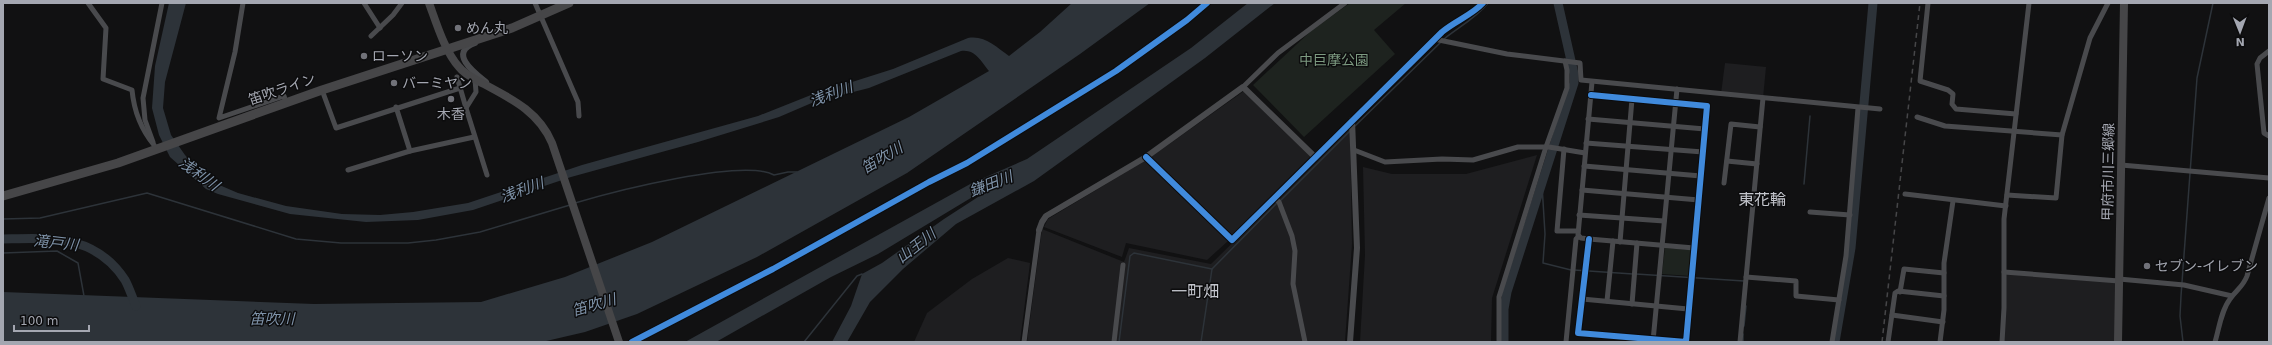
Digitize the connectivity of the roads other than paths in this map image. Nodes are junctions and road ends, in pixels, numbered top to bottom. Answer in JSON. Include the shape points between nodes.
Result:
{"nodes":[{"id":1,"x":88,"y":3,"type":"edge"},
{"id":2,"x":162,"y":3,"type":"edge"},
{"id":3,"x":243,"y":3,"type":"edge"},
{"id":4,"x":364,"y":3,"type":"edge"},
{"id":5,"x":402,"y":3,"type":"edge"},
{"id":6,"x":429,"y":3,"type":"edge"},
{"id":7,"x":534,"y":3,"type":"edge"},
{"id":8,"x":569,"y":3,"type":"edge"},
{"id":9,"x":1345,"y":3,"type":"edge"},
{"id":10,"x":1483,"y":3,"type":"edge"},
{"id":11,"x":1928,"y":3,"type":"edge"},
{"id":12,"x":2029,"y":3,"type":"edge"},
{"id":13,"x":2108,"y":3,"type":"edge"},
{"id":14,"x":2124,"y":3,"type":"edge"},
{"id":15,"x":540,"y":16,"type":"junction"},
{"id":16,"x":380,"y":28,"type":"junction"},
{"id":17,"x":512,"y":28,"type":"junction"},
{"id":18,"x":372,"y":36,"type":"dead end"},
{"id":19,"x":1434,"y":39,"type":"junction"},
{"id":20,"x":447,"y":48,"type":"junction"},
{"id":21,"x":2269,"y":51,"type":"edge"},
{"id":22,"x":1569,"y":61,"type":"junction"},
{"id":23,"x":457,"y":77,"type":"dead end"},
{"id":24,"x":475,"y":79,"type":"junction"},
{"id":25,"x":1592,"y":82,"type":"junction"},
{"id":26,"x":1243,"y":87,"type":"junction"},
{"id":27,"x":460,"y":88,"type":"junction"},
{"id":28,"x":494,"y":89,"type":"junction"},
{"id":29,"x":1677,"y":89,"type":"junction"},
{"id":30,"x":322,"y":90,"type":"junction"},
{"id":31,"x":1591,"y":95,"type":"junction"},
{"id":32,"x":1763,"y":98,"type":"junction"},
{"id":33,"x":1632,"y":99,"type":"junction"},
{"id":34,"x":286,"y":103,"type":"junction"},
{"id":35,"x":1676,"y":103,"type":"junction"},
{"id":36,"x":396,"y":107,"type":"junction"},
{"id":37,"x":466,"y":108,"type":"junction"},
{"id":38,"x":1860,"y":108,"type":"junction"},
{"id":39,"x":1880,"y":109,"type":"dead end"},
{"id":40,"x":2016,"y":114,"type":"junction"},
{"id":41,"x":579,"y":116,"type":"dead end"},
{"id":42,"x":1917,"y":117,"type":"dead end"},
{"id":43,"x":1588,"y":119,"type":"junction"},
{"id":44,"x":1352,"y":120,"type":"junction"},
{"id":45,"x":1630,"y":122,"type":"junction"},
{"id":46,"x":1673,"y":126,"type":"junction"},
{"id":47,"x":1760,"y":127,"type":"junction"},
{"id":48,"x":1705,"y":129,"type":"junction"},
{"id":49,"x":2015,"y":132,"type":"junction"},
{"id":50,"x":2062,"y":135,"type":"junction"},
{"id":51,"x":2269,"y":136,"type":"edge"},
{"id":52,"x":474,"y":137,"type":"junction"},
{"id":53,"x":1586,"y":143,"type":"junction"},
{"id":54,"x":1628,"y":146,"type":"junction"},
{"id":55,"x":156,"y":147,"type":"junction"},
{"id":56,"x":1547,"y":147,"type":"junction"},
{"id":57,"x":1564,"y":149,"type":"junction"},
{"id":58,"x":1354,"y":150,"type":"junction"},
{"id":59,"x":1671,"y":150,"type":"junction"},
{"id":60,"x":410,"y":151,"type":"junction"},
{"id":61,"x":1703,"y":152,"type":"junction"},
{"id":62,"x":1585,"y":153,"type":"junction"},
{"id":63,"x":1146,"y":157,"type":"junction"},
{"id":64,"x":1315,"y":157,"type":"junction"},
{"id":65,"x":1726,"y":161,"type":"junction"},
{"id":66,"x":1757,"y":164,"type":"junction"},
{"id":67,"x":2121,"y":165,"type":"junction"},
{"id":68,"x":1584,"y":166,"type":"junction"},
{"id":69,"x":348,"y":170,"type":"dead end"},
{"id":70,"x":1626,"y":170,"type":"junction"},
{"id":71,"x":1669,"y":173,"type":"junction"},
{"id":72,"x":487,"y":174,"type":"dead end"},
{"id":73,"x":1701,"y":176,"type":"junction"},
{"id":74,"x":2269,"y":178,"type":"edge"},
{"id":75,"x":1724,"y":183,"type":"dead end"},
{"id":76,"x":1582,"y":190,"type":"junction"},
{"id":77,"x":1624,"y":194,"type":"junction"},
{"id":78,"x":1905,"y":194,"type":"dead end"},
{"id":79,"x":2007,"y":195,"type":"junction"},
{"id":80,"x":3,"y":196,"type":"edge"},
{"id":81,"x":1274,"y":198,"type":"junction"},
{"id":82,"x":1666,"y":198,"type":"junction"},
{"id":83,"x":2269,"y":198,"type":"edge"},
{"id":84,"x":1699,"y":200,"type":"junction"},
{"id":85,"x":1954,"y":201,"type":"junction"},
{"id":86,"x":2006,"y":206,"type":"junction"},
{"id":87,"x":1810,"y":212,"type":"dead end"},
{"id":88,"x":1579,"y":214,"type":"junction"},
{"id":89,"x":1850,"y":215,"type":"junction"},
{"id":90,"x":1622,"y":218,"type":"junction"},
{"id":91,"x":1664,"y":221,"type":"junction"},
{"id":92,"x":1039,"y":230,"type":"joint"},
{"id":93,"x":1578,"y":234,"type":"junction"},
{"id":94,"x":1589,"y":239,"type":"junction"},
{"id":95,"x":1613,"y":241,"type":"junction"},
{"id":96,"x":1620,"y":242,"type":"junction"},
{"id":97,"x":1637,"y":243,"type":"junction"},
{"id":98,"x":1662,"y":245,"type":"junction"},
{"id":99,"x":1694,"y":248,"type":"junction"},
{"id":100,"x":1123,"y":265,"type":"dead end"},
{"id":101,"x":2004,"y":272,"type":"junction"},
{"id":102,"x":1944,"y":273,"type":"junction"},
{"id":103,"x":1746,"y":279,"type":"junction"},
{"id":104,"x":2119,"y":280,"type":"junction"},
{"id":105,"x":1900,"y":292,"type":"junction"},
{"id":106,"x":1944,"y":296,"type":"junction"},
{"id":107,"x":2232,"y":296,"type":"junction"},
{"id":108,"x":1582,"y":299,"type":"junction"},
{"id":109,"x":1839,"y":300,"type":"junction"},
{"id":110,"x":1607,"y":302,"type":"junction"},
{"id":111,"x":1632,"y":304,"type":"junction"},
{"id":112,"x":1656,"y":306,"type":"junction"},
{"id":113,"x":1688,"y":309,"type":"junction"},
{"id":114,"x":1892,"y":315,"type":"junction"},
{"id":115,"x":1943,"y":322,"type":"junction"},
{"id":116,"x":1653,"y":341,"type":"edge"},
{"id":117,"x":619,"y":342,"type":"edge"},
{"id":118,"x":1024,"y":342,"type":"edge"},
{"id":119,"x":1114,"y":342,"type":"edge"},
{"id":120,"x":1306,"y":342,"type":"edge"},
{"id":121,"x":1350,"y":342,"type":"edge"},
{"id":122,"x":1499,"y":342,"type":"edge"},
{"id":123,"x":1566,"y":342,"type":"edge"},
{"id":124,"x":1740,"y":342,"type":"edge"},
{"id":125,"x":1832,"y":342,"type":"edge"},
{"id":126,"x":1888,"y":342,"type":"edge"},
{"id":127,"x":1940,"y":342,"type":"edge"},
{"id":128,"x":2002,"y":342,"type":"edge"},
{"id":129,"x":2118,"y":342,"type":"edge"},
{"id":130,"x":2215,"y":342,"type":"edge"}],
"edges":[{"from":1,"to":55,"type":"street","via":[[106,28],[103,79],[132,90],[136,115],[146,136]]},
{"from":2,"to":55,"type":"street","via":[[143,98],[145,120]]},
{"from":3,"to":34,"type":"street","via":[[235,52],[219,118],[284,96]]},
{"from":4,"to":16,"type":"street"},
{"from":5,"to":16,"type":"street"},
{"from":6,"to":20,"type":"main road"},
{"from":7,"to":15,"type":"street"},
{"from":8,"to":15,"type":"highway","name":"笛吹ライン"},
{"from":9,"to":26,"type":"street","via":[[1278,53]]},
{"from":10,"to":19,"type":"street","via":[[1470,14],[1456,20]]},
{"from":11,"to":40,"type":"street","via":[[1920,81],[1948,90],[1953,94],[1952,104],[1956,109]]},
{"from":12,"to":40,"type":"street"},
{"from":13,"to":50,"type":"street","via":[[2090,38]]},
{"from":14,"to":67,"type":"main road","name":"甲府市川三郷線"},
{"from":15,"to":17,"type":"highway","name":"笛吹ライン"},
{"from":15,"to":41,"type":"street","via":[[578,102]]},
{"from":16,"to":18,"type":"street"},
{"from":17,"to":20,"type":"highway","name":"笛吹ライン"},
{"from":17,"to":28,"type":"street","via":[[473,44],[464,53],[464,61],[469,69]]},
{"from":19,"to":22,"type":"street","via":[[1507,54]]},
{"from":19,"to":44,"type":"street"},
{"from":20,"to":24,"type":"main road","via":[[458,67]]},
{"from":20,"to":30,"type":"highway","name":"笛吹ライン"},
{"from":21,"to":51,"type":"street","via":[[2257,64],[2264,133]]},
{"from":22,"to":25,"type":"street","via":[[1580,62],[1581,80]]},
{"from":22,"to":56,"type":"street","via":[[1567,88]]},
{"from":23,"to":27,"type":"street"},
{"from":24,"to":28,"type":"main road"},
{"from":24,"to":37,"type":"street","via":[[476,92]]},
{"from":25,"to":29,"type":"street"},
{"from":25,"to":31,"type":"street"},
{"from":26,"to":63,"type":"street"},
{"from":26,"to":64,"type":"street"},
{"from":27,"to":36,"type":"street"},
{"from":27,"to":37,"type":"street"},
{"from":28,"to":117,"type":"main road","via":[[525,107],[536,117],[548,135]]},
{"from":29,"to":32,"type":"street"},
{"from":29,"to":35,"type":"street"},
{"from":30,"to":34,"type":"highway","name":"笛吹ライン"},
{"from":30,"to":36,"type":"street","via":[[336,128]]},
{"from":31,"to":33,"type":"street"},
{"from":31,"to":43,"type":"street"},
{"from":32,"to":38,"type":"street"},
{"from":32,"to":47,"type":"street"},
{"from":33,"to":35,"type":"street"},
{"from":33,"to":45,"type":"street"},
{"from":34,"to":55,"type":"highway","name":"笛吹ライン"},
{"from":35,"to":46,"type":"street"},
{"from":35,"to":48,"type":"street","via":[[1707,106]]},
{"from":36,"to":60,"type":"street"},
{"from":37,"to":52,"type":"street"},
{"from":38,"to":39,"type":"street"},
{"from":38,"to":89,"type":"street"},
{"from":40,"to":49,"type":"street"},
{"from":42,"to":49,"type":"street","via":[[1945,126]]},
{"from":43,"to":45,"type":"street"},
{"from":43,"to":53,"type":"street"},
{"from":44,"to":58,"type":"street"},
{"from":44,"to":64,"type":"street"},
{"from":45,"to":46,"type":"street"},
{"from":45,"to":54,"type":"street"},
{"from":46,"to":48,"type":"street"},
{"from":46,"to":59,"type":"street"},
{"from":47,"to":65,"type":"street","via":[[1731,124]]},
{"from":47,"to":66,"type":"street"},
{"from":48,"to":61,"type":"street"},
{"from":49,"to":50,"type":"street"},
{"from":49,"to":79,"type":"street"},
{"from":50,"to":79,"type":"street","via":[[2056,198]]},
{"from":52,"to":60,"type":"street"},
{"from":52,"to":72,"type":"street"},
{"from":53,"to":54,"type":"street"},
{"from":53,"to":62,"type":"street"},
{"from":54,"to":59,"type":"street"},
{"from":54,"to":70,"type":"street"},
{"from":55,"to":80,"type":"highway","name":"笛吹ライン"},
{"from":56,"to":57,"type":"street"},
{"from":56,"to":58,"type":"street","via":[[1518,147],[1473,160],[1385,162]]},
{"from":56,"to":122,"type":"street","via":[[1502,287]]},
{"from":57,"to":62,"type":"street"},
{"from":57,"to":93,"type":"street","via":[[1557,231]]},
{"from":58,"to":121,"type":"street","via":[[1357,248]]},
{"from":59,"to":61,"type":"street"},
{"from":59,"to":71,"type":"street"},
{"from":60,"to":69,"type":"street"},
{"from":61,"to":73,"type":"street"},
{"from":62,"to":68,"type":"street"},
{"from":63,"to":81,"type":"street","via":[[1232,240]]},
{"from":63,"to":92,"type":"street","via":[[1046,216]]},
{"from":64,"to":81,"type":"street"},
{"from":65,"to":66,"type":"street"},
{"from":65,"to":75,"type":"street"},
{"from":66,"to":103,"type":"street"},
{"from":67,"to":74,"type":"street"},
{"from":67,"to":104,"type":"main road","name":"甲府市川三郷線"},
{"from":68,"to":70,"type":"street"},
{"from":68,"to":76,"type":"street"},
{"from":70,"to":71,"type":"street"},
{"from":70,"to":77,"type":"street"},
{"from":71,"to":73,"type":"street"},
{"from":71,"to":82,"type":"street"},
{"from":73,"to":84,"type":"street"},
{"from":76,"to":77,"type":"street"},
{"from":76,"to":88,"type":"street"},
{"from":77,"to":82,"type":"street"},
{"from":77,"to":90,"type":"street"},
{"from":78,"to":85,"type":"street"},
{"from":79,"to":86,"type":"street"},
{"from":81,"to":120,"type":"street","via":[[1279,202],[1292,236],[1295,261],[1293,284]]},
{"from":82,"to":84,"type":"street"},
{"from":82,"to":91,"type":"street"},
{"from":83,"to":107,"type":"street","via":[[2247,276],[2241,288]]},
{"from":84,"to":99,"type":"street"},
{"from":85,"to":86,"type":"street"},
{"from":85,"to":102,"type":"street"},
{"from":86,"to":101,"type":"street"},
{"from":87,"to":89,"type":"street"},
{"from":88,"to":90,"type":"street"},
{"from":88,"to":93,"type":"street"},
{"from":89,"to":109,"type":"street"},
{"from":90,"to":91,"type":"street"},
{"from":90,"to":96,"type":"street"},
{"from":91,"to":98,"type":"street"},
{"from":92,"to":118,"type":"street"},
{"from":93,"to":94,"type":"street"},
{"from":93,"to":123,"type":"street"},
{"from":94,"to":95,"type":"street"},
{"from":94,"to":108,"type":"street"},
{"from":95,"to":96,"type":"street"},
{"from":95,"to":110,"type":"street"},
{"from":96,"to":97,"type":"street"},
{"from":97,"to":98,"type":"street"},
{"from":97,"to":111,"type":"street"},
{"from":98,"to":99,"type":"street"},
{"from":98,"to":112,"type":"street"},
{"from":99,"to":113,"type":"street"},
{"from":100,"to":119,"type":"street"},
{"from":101,"to":104,"type":"street"},
{"from":101,"to":128,"type":"street"},
{"from":102,"to":105,"type":"street","via":[[1904,269]]},
{"from":102,"to":106,"type":"street"},
{"from":103,"to":109,"type":"street","via":[[1796,281],[1796,296]]},
{"from":103,"to":124,"type":"street"},
{"from":104,"to":107,"type":"street","via":[[2182,285]]},
{"from":104,"to":129,"type":"main road","name":"甲府市川三郷線"},
{"from":105,"to":106,"type":"street"},
{"from":105,"to":114,"type":"street","via":[[1895,293]]},
{"from":106,"to":115,"type":"street"},
{"from":107,"to":130,"type":"street","via":[[2226,306]]},
{"from":108,"to":110,"type":"street"},
{"from":108,"to":116,"type":"street","via":[[1578,333]]},
{"from":109,"to":125,"type":"street"},
{"from":110,"to":111,"type":"street"},
{"from":111,"to":112,"type":"street"},
{"from":112,"to":113,"type":"street"},
{"from":112,"to":116,"type":"street"},
{"from":113,"to":116,"type":"street","via":[[1686,342]]},
{"from":114,"to":115,"type":"street"},
{"from":114,"to":126,"type":"street"},
{"from":115,"to":127,"type":"street"}]}
